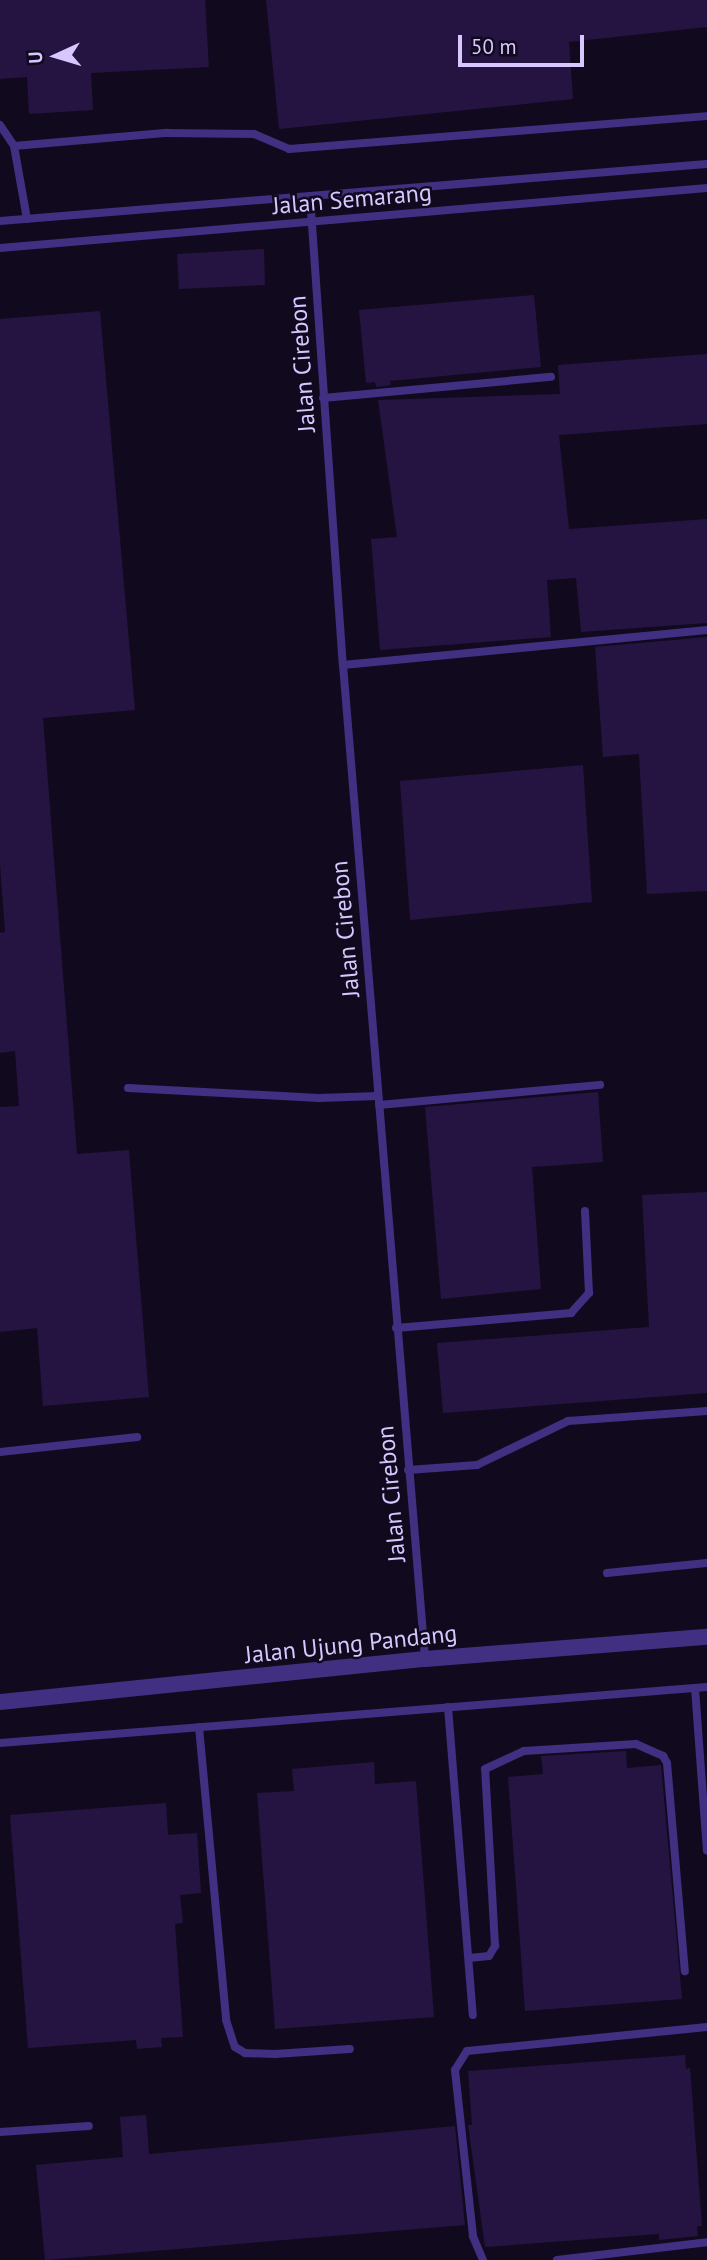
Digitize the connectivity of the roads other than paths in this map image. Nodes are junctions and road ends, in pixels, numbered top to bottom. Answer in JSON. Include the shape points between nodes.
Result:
{"nodes":[{"id":1,"x":707,"y":116,"type":"edge"},
{"id":2,"x":0,"y":125,"type":"edge"},
{"id":3,"x":14,"y":145,"type":"junction"},
{"id":4,"x":707,"y":164,"type":"edge"},
{"id":5,"x":707,"y":188,"type":"edge"},
{"id":6,"x":310,"y":196,"type":"junction"},
{"id":7,"x":27,"y":219,"type":"junction"},
{"id":8,"x":0,"y":221,"type":"edge"},
{"id":9,"x":312,"y":221,"type":"junction"},
{"id":10,"x":0,"y":248,"type":"edge"},
{"id":11,"x":551,"y":377,"type":"dead end"},
{"id":12,"x":323,"y":398,"type":"junction"},
{"id":13,"x":707,"y":630,"type":"edge"},
{"id":14,"x":343,"y":665,"type":"junction"},
{"id":15,"x":600,"y":1085,"type":"dead end"},
{"id":16,"x":128,"y":1088,"type":"dead end"},
{"id":17,"x":379,"y":1100,"type":"junction"},
{"id":18,"x":585,"y":1211,"type":"dead end"},
{"id":19,"x":396,"y":1328,"type":"junction"},
{"id":20,"x":707,"y":1411,"type":"edge"},
{"id":21,"x":137,"y":1437,"type":"dead end"},
{"id":22,"x":0,"y":1452,"type":"edge"},
{"id":23,"x":408,"y":1470,"type":"junction"},
{"id":24,"x":707,"y":1563,"type":"edge"},
{"id":25,"x":607,"y":1573,"type":"dead end"},
{"id":26,"x":707,"y":1637,"type":"edge"},
{"id":27,"x":425,"y":1659,"type":"junction"},
{"id":28,"x":707,"y":1687,"type":"edge"},
{"id":29,"x":695,"y":1688,"type":"junction"},
{"id":30,"x":0,"y":1702,"type":"edge"},
{"id":31,"x":448,"y":1707,"type":"junction"},
{"id":32,"x":198,"y":1727,"type":"junction"},
{"id":33,"x":0,"y":1743,"type":"edge"},
{"id":34,"x":707,"y":1851,"type":"edge"},
{"id":35,"x":469,"y":1958,"type":"junction"},
{"id":36,"x":685,"y":1971,"type":"dead end"},
{"id":37,"x":473,"y":2015,"type":"dead end"},
{"id":38,"x":707,"y":2026,"type":"edge"},
{"id":39,"x":350,"y":2049,"type":"dead end"},
{"id":40,"x":89,"y":2126,"type":"dead end"},
{"id":41,"x":0,"y":2132,"type":"edge"},
{"id":42,"x":707,"y":2242,"type":"edge"},
{"id":43,"x":483,"y":2260,"type":"edge"},
{"id":44,"x":557,"y":2260,"type":"edge"}],
"edges":[{"from":1,"to":3,"type":"lane","via":[[289,149],[254,134],[167,133]]},
{"from":2,"to":3,"type":"lane"},
{"from":3,"to":7,"type":"lane"},
{"from":4,"to":6,"type":"lane","name":"Jalan Semarang"},
{"from":5,"to":9,"type":"lane","name":"Jalan Semarang"},
{"from":6,"to":7,"type":"lane","name":"Jalan Semarang"},
{"from":6,"to":9,"type":"lane","name":"Jalan Cirebon"},
{"from":7,"to":8,"type":"lane","name":"Jalan Semarang"},
{"from":9,"to":10,"type":"lane","name":"Jalan Semarang"},
{"from":9,"to":12,"type":"lane","name":"Jalan Cirebon"},
{"from":11,"to":12,"type":"lane"},
{"from":12,"to":14,"type":"lane","name":"Jalan Cirebon"},
{"from":13,"to":14,"type":"lane"},
{"from":14,"to":17,"type":"lane","name":"Jalan Cirebon"},
{"from":15,"to":17,"type":"lane"},
{"from":16,"to":17,"type":"lane"},
{"from":17,"to":19,"type":"lane","name":"Jalan Cirebon"},
{"from":18,"to":19,"type":"lane","via":[[589,1293],[571,1313]]},
{"from":19,"to":23,"type":"lane","name":"Jalan Cirebon"},
{"from":20,"to":23,"type":"lane","via":[[568,1421],[477,1465]]},
{"from":21,"to":22,"type":"lane"},
{"from":23,"to":27,"type":"lane","name":"Jalan Cirebon"},
{"from":24,"to":25,"type":"lane"},
{"from":26,"to":27,"type":"street","name":"Jalan Ujung Pandang"},
{"from":27,"to":30,"type":"street","name":"Jalan Ujung Pandang"},
{"from":28,"to":29,"type":"lane"},
{"from":29,"to":31,"type":"lane"},
{"from":29,"to":34,"type":"lane"},
{"from":31,"to":32,"type":"lane"},
{"from":31,"to":35,"type":"lane"},
{"from":32,"to":33,"type":"lane"},
{"from":32,"to":39,"type":"lane","via":[[226,2020],[235,2047],[245,2053]]},
{"from":35,"to":36,"type":"lane","via":[[489,1956],[495,1945],[485,1769],[521,1752],[636,1744],[663,1756],[667,1763]]},
{"from":35,"to":37,"type":"lane"},
{"from":38,"to":43,"type":"lane","via":[[467,2051],[455,2070],[473,2236]]},
{"from":40,"to":41,"type":"lane"},
{"from":42,"to":44,"type":"lane"}]}
